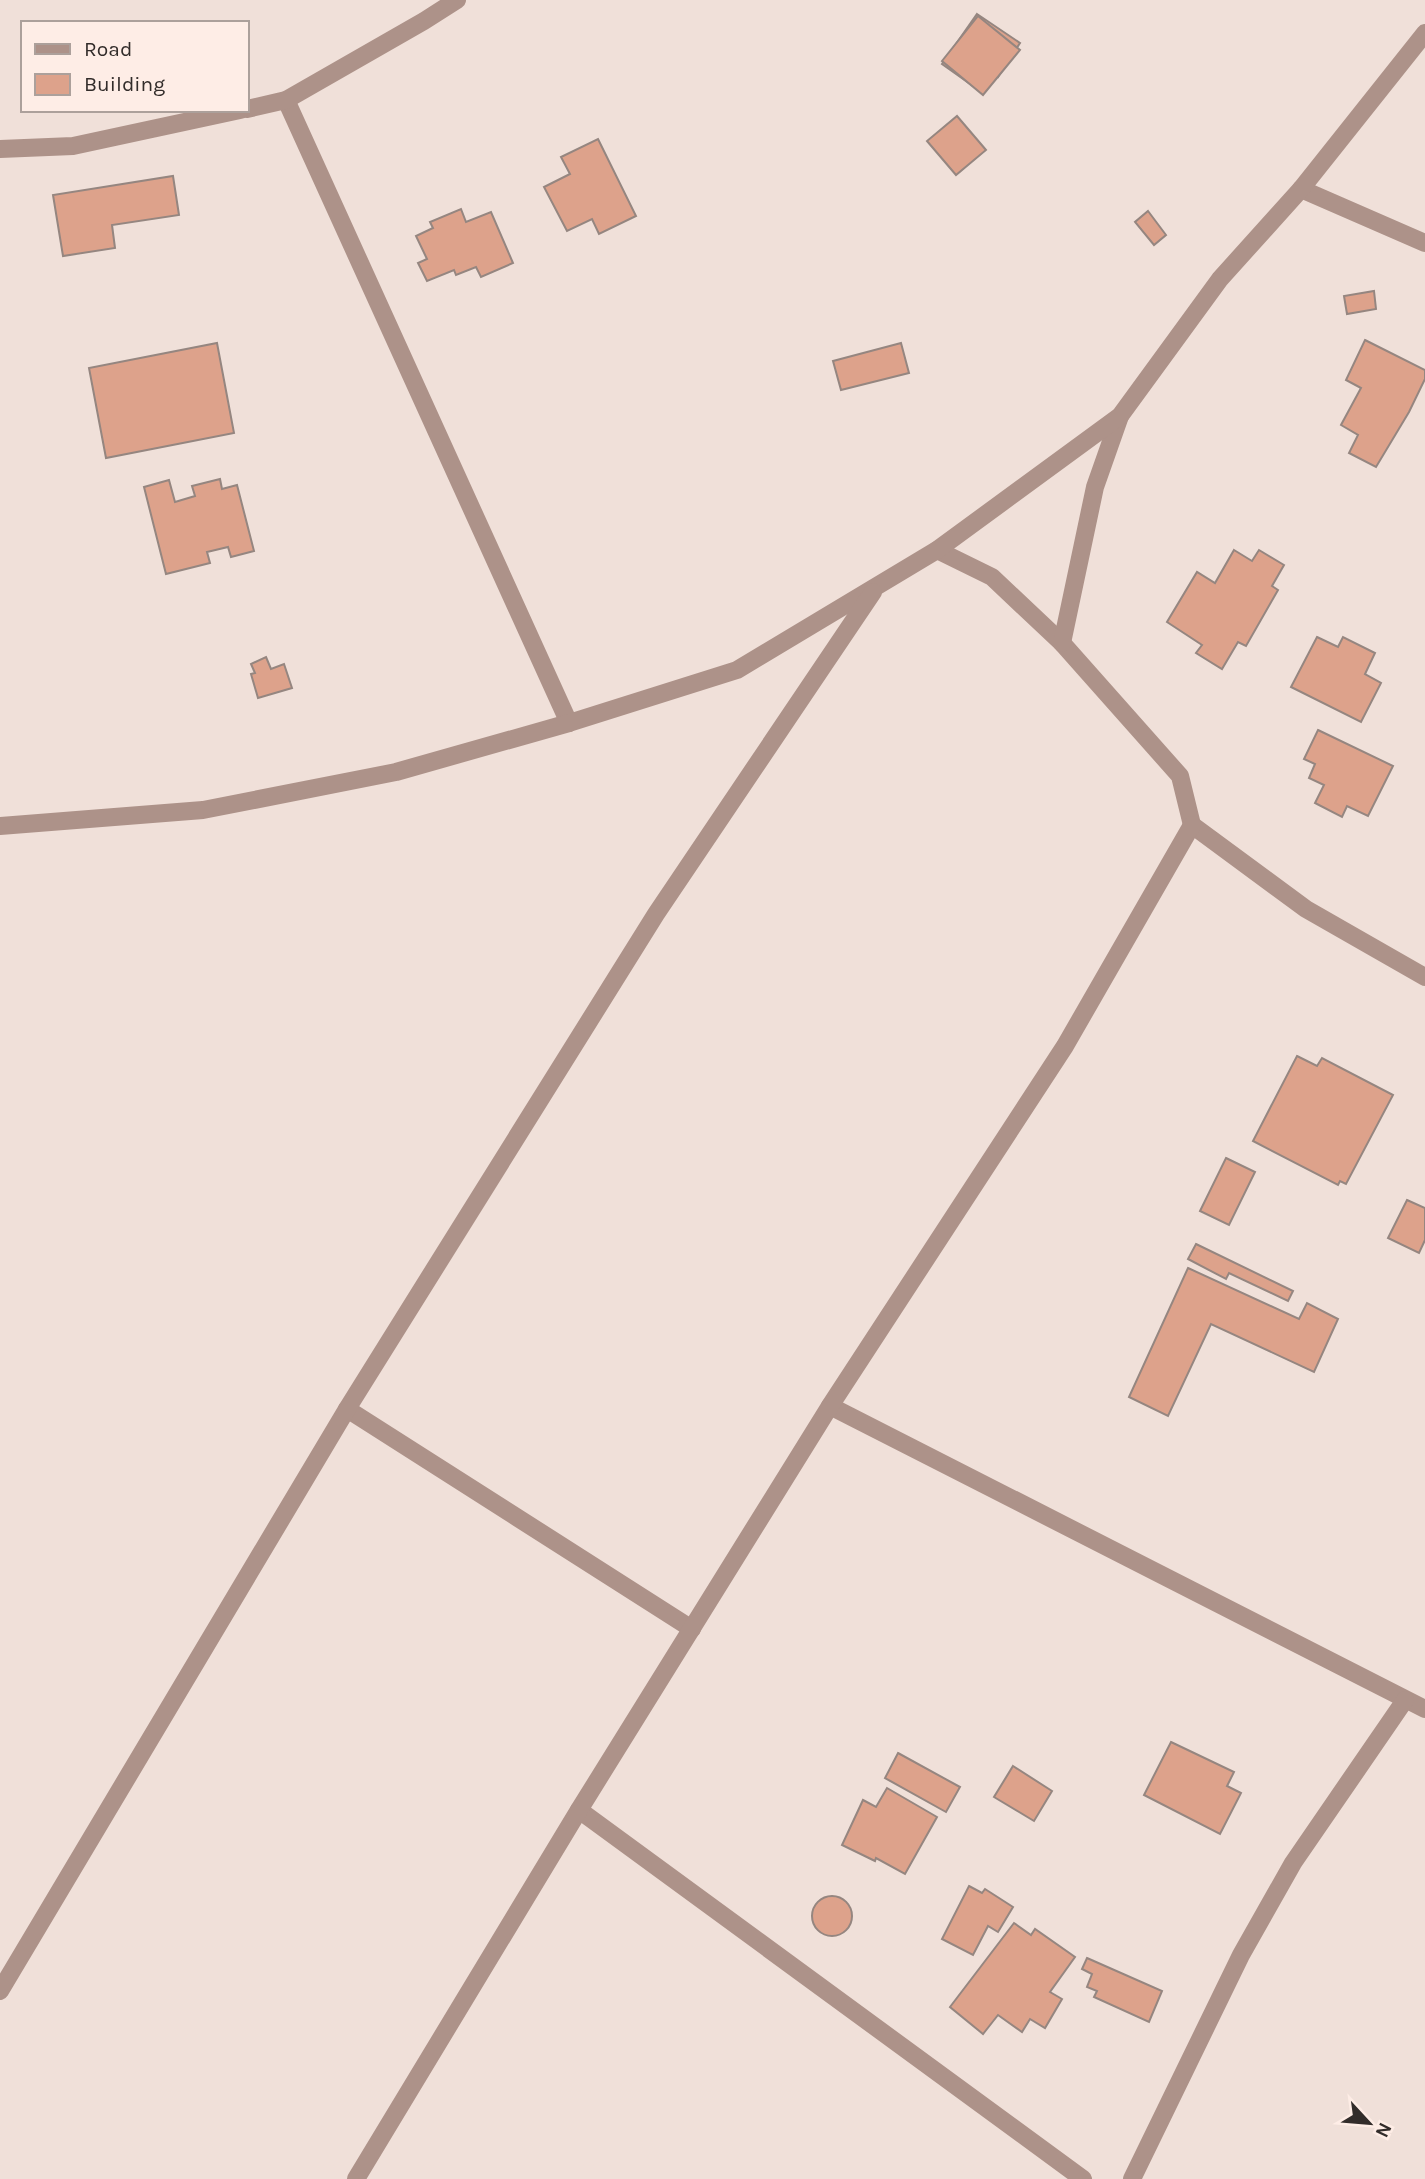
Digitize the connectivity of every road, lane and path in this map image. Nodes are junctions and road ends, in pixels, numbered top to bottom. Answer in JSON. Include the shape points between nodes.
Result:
{"nodes":[{"id":1,"x":457,"y":0,"type":"edge"},
{"id":2,"x":1425,"y":33,"type":"edge"},
{"id":3,"x":286,"y":100,"type":"junction"},
{"id":4,"x":248,"y":109,"type":"edge"},
{"id":5,"x":231,"y":112,"type":"edge"},
{"id":6,"x":0,"y":149,"type":"edge"},
{"id":7,"x":1301,"y":189,"type":"junction"},
{"id":8,"x":1425,"y":243,"type":"edge"},
{"id":9,"x":1120,"y":416,"type":"junction"},
{"id":10,"x":937,"y":550,"type":"junction"},
{"id":11,"x":877,"y":586,"type":"junction"},
{"id":12,"x":1062,"y":643,"type":"junction"},
{"id":13,"x":569,"y":723,"type":"junction"},
{"id":14,"x":1192,"y":825,"type":"junction"},
{"id":15,"x":0,"y":827,"type":"edge"},
{"id":16,"x":1425,"y":977,"type":"edge"},
{"id":17,"x":830,"y":1406,"type":"junction"},
{"id":18,"x":347,"y":1409,"type":"junction"},
{"id":19,"x":691,"y":1629,"type":"junction"},
{"id":20,"x":1405,"y":1700,"type":"junction"},
{"id":21,"x":1425,"y":1709,"type":"edge"},
{"id":22,"x":579,"y":1810,"type":"junction"},
{"id":23,"x":0,"y":1991,"type":"edge"},
{"id":24,"x":356,"y":2179,"type":"edge"},
{"id":25,"x":1083,"y":2179,"type":"edge"},
{"id":26,"x":1132,"y":2179,"type":"edge"}],
"edges":[{"from":1,"to":3,"type":"street"},
{"from":2,"to":7,"type":"street"},
{"from":3,"to":4,"type":"street"},
{"from":3,"to":13,"type":"street"},
{"from":5,"to":6,"type":"street","via":[[73,146]]},
{"from":7,"to":8,"type":"street"},
{"from":7,"to":9,"type":"street","via":[[1220,279]]},
{"from":9,"to":10,"type":"street"},
{"from":9,"to":12,"type":"street","via":[[1095,487]]},
{"from":10,"to":11,"type":"street"},
{"from":10,"to":12,"type":"street","via":[[992,577]]},
{"from":11,"to":13,"type":"street","via":[[737,670]]},
{"from":11,"to":18,"type":"street","via":[[656,914]]},
{"from":12,"to":14,"type":"street","via":[[1180,776]]},
{"from":13,"to":15,"type":"street","via":[[396,772],[203,810]]},
{"from":14,"to":16,"type":"street","via":[[1306,909]]},
{"from":14,"to":17,"type":"street","via":[[1065,1046]]},
{"from":17,"to":19,"type":"street"},
{"from":17,"to":20,"type":"street"},
{"from":18,"to":19,"type":"street"},
{"from":18,"to":23,"type":"street"},
{"from":19,"to":22,"type":"street"},
{"from":20,"to":21,"type":"street"},
{"from":20,"to":26,"type":"street","via":[[1293,1863],[1241,1955]]},
{"from":22,"to":24,"type":"street"},
{"from":22,"to":25,"type":"street"}]}
